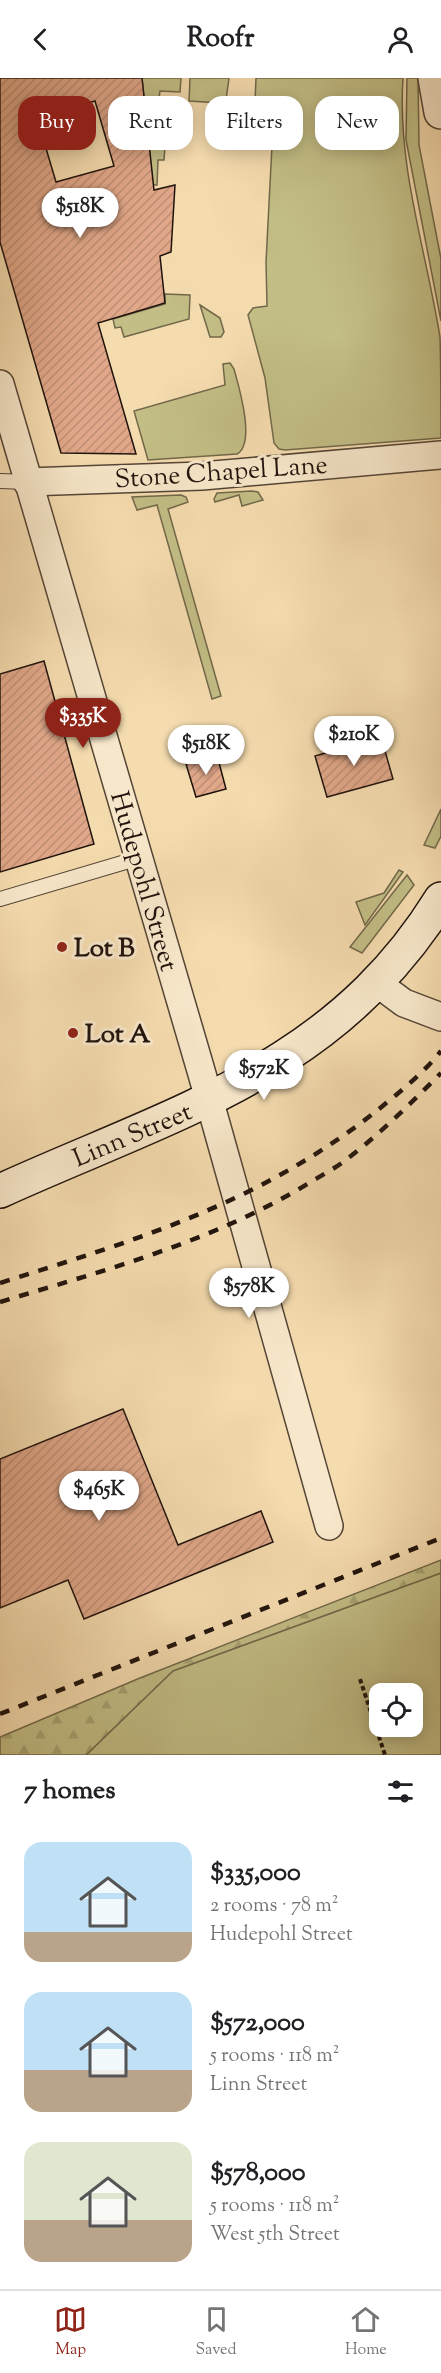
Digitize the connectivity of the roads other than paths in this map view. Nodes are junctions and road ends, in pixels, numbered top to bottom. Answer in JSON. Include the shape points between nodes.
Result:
{"nodes":[{"id":1,"x":435,"y":78,"type":"edge"},
{"id":2,"x":441,"y":112,"type":"edge"},
{"id":3,"x":0,"y":384,"type":"edge"},
{"id":4,"x":441,"y":455,"type":"edge"},
{"id":5,"x":0,"y":481,"type":"edge"},
{"id":6,"x":27,"y":482,"type":"junction"},
{"id":7,"x":139,"y":858,"type":"junction"},
{"id":8,"x":0,"y":899,"type":"edge"},
{"id":9,"x":441,"y":899,"type":"edge"},
{"id":10,"x":377,"y":982,"type":"junction"},
{"id":11,"x":441,"y":1017,"type":"edge"},
{"id":12,"x":209,"y":1101,"type":"junction"},
{"id":13,"x":0,"y":1191,"type":"edge"},
{"id":14,"x":329,"y":1526,"type":"dead end"}],
"edges":[{"from":1,"to":2,"type":"main road"},
{"from":3,"to":6,"type":"street","name":"Hudepohl Street"},
{"from":4,"to":6,"type":"street","name":"Stone Chapel Lane","via":[[202,476]]},
{"from":5,"to":6,"type":"lane","name":"Stone Chapel Lane"},
{"from":6,"to":7,"type":"street","name":"Hudepohl Street"},
{"from":7,"to":8,"type":"lane"},
{"from":7,"to":12,"type":"street","name":"Hudepohl Street"},
{"from":9,"to":10,"type":"main road","name":"Linn Street"},
{"from":10,"to":11,"type":"street","via":[[404,1003]]},
{"from":10,"to":12,"type":"main road","name":"Linn Street","via":[[297,1050]]},
{"from":12,"to":13,"type":"main road","name":"Linn Street"},
{"from":12,"to":14,"type":"street","name":"Hudepohl Street"}]}
